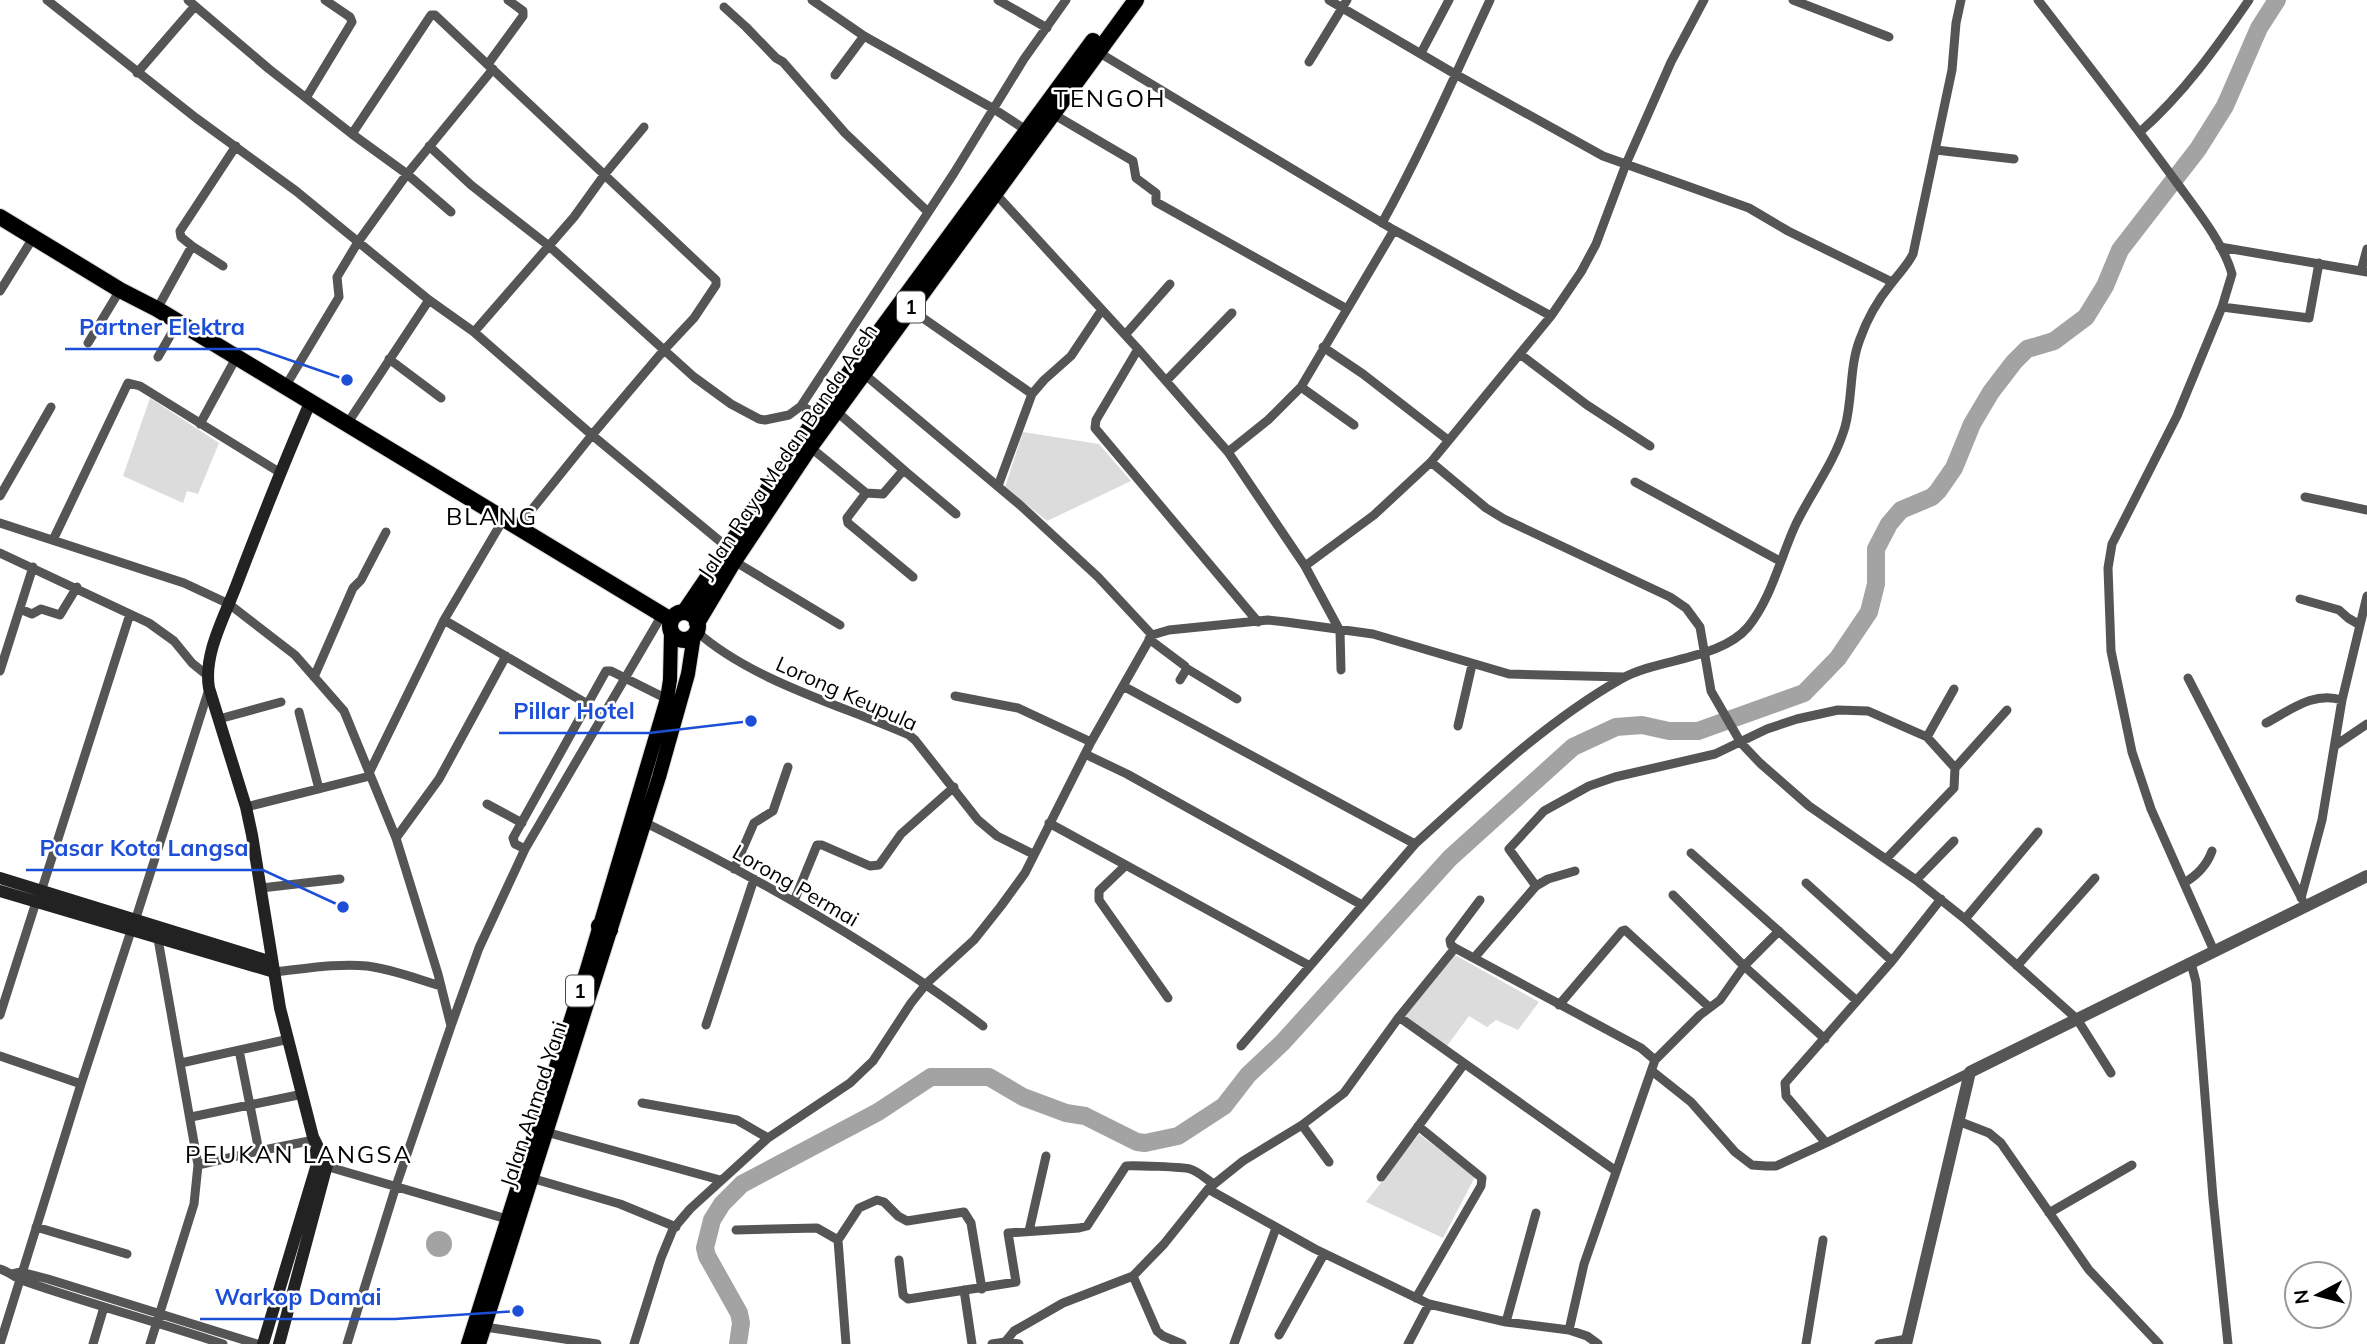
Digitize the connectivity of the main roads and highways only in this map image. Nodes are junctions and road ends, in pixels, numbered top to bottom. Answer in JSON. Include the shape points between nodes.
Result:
{"nodes":[{"id":1,"x":1122,"y":0,"type":"edge"},
{"id":2,"x":1136,"y":0,"type":"edge"},
{"id":3,"x":1108,"y":29,"type":"junction"},
{"id":4,"x":0,"y":218,"type":"edge"},
{"id":5,"x":310,"y":403,"type":"junction"},
{"id":6,"x":828,"y":415,"type":"junction"},
{"id":7,"x":730,"y":554,"type":"junction"},
{"id":8,"x":682,"y":624,"type":"junction"},
{"id":9,"x":0,"y":878,"type":"edge"},
{"id":10,"x":0,"y":891,"type":"edge"},
{"id":11,"x":39,"y":897,"type":"junction"},
{"id":12,"x":133,"y":926,"type":"junction"},
{"id":13,"x":604,"y":928,"type":"junction"},
{"id":14,"x":273,"y":967,"type":"junction"},
{"id":15,"x":512,"y":1221,"type":"junction"},
{"id":16,"x":298,"y":1251,"type":"junction"},
{"id":17,"x":263,"y":1344,"type":"edge"},
{"id":18,"x":279,"y":1344,"type":"edge"},
{"id":19,"x":468,"y":1344,"type":"edge"},
{"id":20,"x":479,"y":1344,"type":"edge"}],
"edges":[{"from":1,"to":3,"type":"highway","name":"Jalan Raya Medan Banda Aceh","number":"1"},
{"from":2,"to":3,"type":"highway","name":"Jalan Raya Medan Banda Aceh","number":"1"},
{"from":3,"to":6,"type":"highway","name":"Jalan Raya Medan Banda Aceh","number":"1","via":[[1026,130]]},
{"from":3,"to":6,"type":"highway","name":"Jalan Raya Medan Banda Aceh","number":"1","via":[[1098,52],[864,374]]},
{"from":4,"to":5,"type":"highway"},
{"from":5,"to":8,"type":"highway"},
{"from":5,"to":14,"type":"main road","via":[[214,645],[209,682],[246,807]]},
{"from":6,"to":7,"type":"highway","name":"Jalan Raya Medan Banda Aceh","number":"1"},
{"from":6,"to":7,"type":"highway","name":"Jalan Raya Medan Banda Aceh","number":"1","via":[[810,447]]},
{"from":7,"to":8,"type":"highway","name":"Jalan Raya Medan Banda Aceh","number":"1"},
{"from":8,"to":13,"type":"main road","number":"1","via":[[667,699]]},
{"from":8,"to":13,"type":"main road","name":"Jalan Ahmad Yani","number":"1","via":[[688,674],[644,822]]},
{"from":9,"to":11,"type":"main road"},
{"from":10,"to":11,"type":"main road"},
{"from":11,"to":12,"type":"main road"},
{"from":12,"to":14,"type":"main road"},
{"from":12,"to":14,"type":"main road","via":[[158,939]]},
{"from":13,"to":15,"type":"main road","number":"1"},
{"from":13,"to":15,"type":"main road","name":"Jalan Ahmad Yani","number":"1","via":[[546,1132]]},
{"from":14,"to":16,"type":"main road","via":[[322,1165]]},
{"from":15,"to":19,"type":"main road","number":"1"},
{"from":15,"to":20,"type":"main road","name":"Jalan Ahmad Yani","number":"1"},
{"from":16,"to":17,"type":"main road"},
{"from":16,"to":18,"type":"main road"}]}
